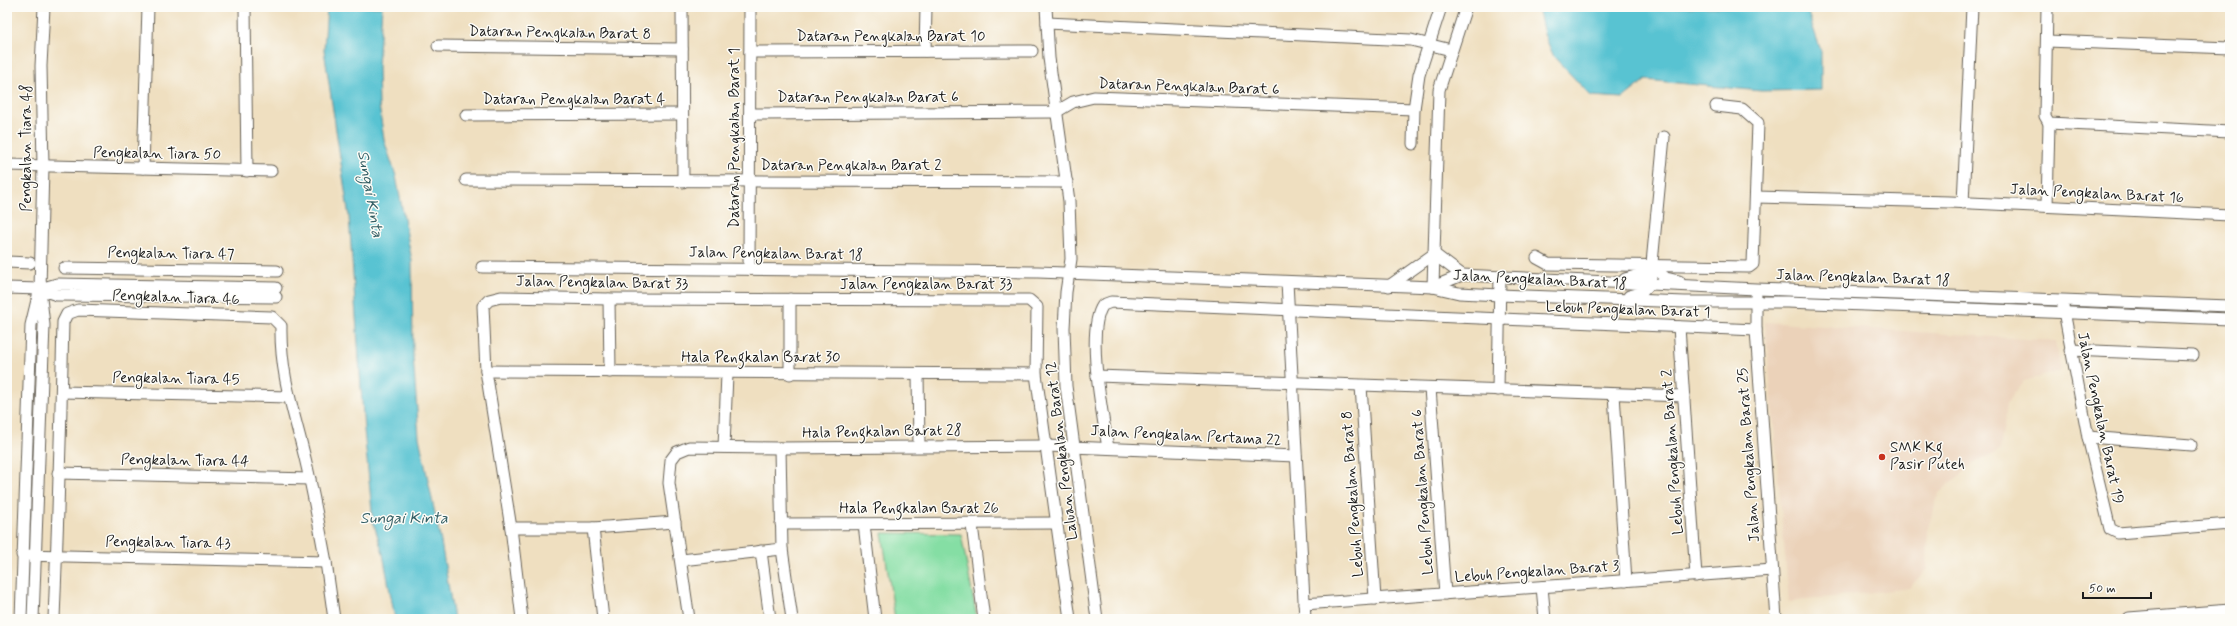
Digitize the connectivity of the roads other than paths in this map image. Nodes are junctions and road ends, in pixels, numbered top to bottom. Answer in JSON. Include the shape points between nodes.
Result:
{"nodes":[{"id":1,"x":44,"y":7,"type":"edge"},
{"id":2,"x":148,"y":7,"type":"edge"},
{"id":3,"x":244,"y":7,"type":"edge"},
{"id":4,"x":682,"y":7,"type":"edge"},
{"id":5,"x":750,"y":7,"type":"edge"},
{"id":6,"x":926,"y":7,"type":"edge"},
{"id":7,"x":1046,"y":7,"type":"edge"},
{"id":8,"x":1441,"y":7,"type":"edge"},
{"id":9,"x":1466,"y":7,"type":"edge"},
{"id":10,"x":1972,"y":7,"type":"edge"},
{"id":11,"x":2047,"y":7,"type":"edge"},
{"id":12,"x":1047,"y":23,"type":"junction"},
{"id":13,"x":2046,"y":41,"type":"junction"},
{"id":14,"x":1429,"y":45,"type":"junction"},
{"id":15,"x":438,"y":46,"type":"dead end"},
{"id":16,"x":2230,"y":48,"type":"edge"},
{"id":17,"x":682,"y":49,"type":"junction"},
{"id":18,"x":1451,"y":50,"type":"junction"},
{"id":19,"x":925,"y":51,"type":"junction"},
{"id":20,"x":1032,"y":51,"type":"dead end"},
{"id":21,"x":750,"y":52,"type":"junction"},
{"id":22,"x":1716,"y":106,"type":"dead end"},
{"id":23,"x":1414,"y":110,"type":"junction"},
{"id":24,"x":1056,"y":112,"type":"junction"},
{"id":25,"x":682,"y":114,"type":"junction"},
{"id":26,"x":750,"y":114,"type":"junction"},
{"id":27,"x":466,"y":115,"type":"dead end"},
{"id":28,"x":2048,"y":122,"type":"junction"},
{"id":29,"x":2230,"y":132,"type":"edge"},
{"id":30,"x":1664,"y":137,"type":"dead end"},
{"id":31,"x":1413,"y":144,"type":"dead end"},
{"id":32,"x":7,"y":165,"type":"edge"},
{"id":33,"x":43,"y":166,"type":"junction"},
{"id":34,"x":143,"y":168,"type":"junction"},
{"id":35,"x":247,"y":171,"type":"junction"},
{"id":36,"x":271,"y":171,"type":"dead end"},
{"id":37,"x":466,"y":180,"type":"dead end"},
{"id":38,"x":750,"y":180,"type":"junction"},
{"id":39,"x":683,"y":182,"type":"junction"},
{"id":40,"x":1068,"y":182,"type":"junction"},
{"id":41,"x":1756,"y":197,"type":"junction"},
{"id":42,"x":1963,"y":203,"type":"junction"},
{"id":43,"x":2046,"y":206,"type":"junction"},
{"id":44,"x":2230,"y":215,"type":"edge"},
{"id":45,"x":1434,"y":254,"type":"junction"},
{"id":46,"x":1537,"y":258,"type":"dead end"},
{"id":47,"x":7,"y":262,"type":"edge"},
{"id":48,"x":30,"y":263,"type":"dead end"},
{"id":49,"x":1652,"y":266,"type":"junction"},
{"id":50,"x":482,"y":267,"type":"dead end"},
{"id":51,"x":64,"y":268,"type":"dead end"},
{"id":52,"x":750,"y":269,"type":"junction"},
{"id":53,"x":175,"y":270,"type":"junction"},
{"id":54,"x":277,"y":271,"type":"dead end"},
{"id":55,"x":1068,"y":274,"type":"junction"},
{"id":56,"x":1462,"y":275,"type":"junction"},
{"id":57,"x":1500,"y":277,"type":"junction"},
{"id":58,"x":1287,"y":282,"type":"junction"},
{"id":59,"x":1604,"y":282,"type":"junction"},
{"id":60,"x":1650,"y":284,"type":"junction"},
{"id":61,"x":1388,"y":286,"type":"junction"},
{"id":62,"x":1698,"y":286,"type":"junction"},
{"id":63,"x":1433,"y":287,"type":"junction"},
{"id":64,"x":7,"y":288,"type":"edge"},
{"id":65,"x":40,"y":289,"type":"junction"},
{"id":66,"x":1756,"y":289,"type":"junction"},
{"id":67,"x":175,"y":291,"type":"junction"},
{"id":68,"x":276,"y":293,"type":"dead end"},
{"id":69,"x":1500,"y":295,"type":"junction"},
{"id":70,"x":610,"y":299,"type":"junction"},
{"id":71,"x":1614,"y":299,"type":"junction"},
{"id":72,"x":790,"y":300,"type":"junction"},
{"id":73,"x":2063,"y":300,"type":"junction"},
{"id":74,"x":1685,"y":302,"type":"junction"},
{"id":75,"x":1756,"y":303,"type":"junction"},
{"id":76,"x":2230,"y":306,"type":"edge"},
{"id":77,"x":1289,"y":311,"type":"junction"},
{"id":78,"x":2062,"y":312,"type":"junction"},
{"id":79,"x":2230,"y":319,"type":"edge"},
{"id":80,"x":1499,"y":320,"type":"junction"},
{"id":81,"x":1679,"y":327,"type":"junction"},
{"id":82,"x":1756,"y":330,"type":"junction"},
{"id":83,"x":2070,"y":350,"type":"junction"},
{"id":84,"x":2193,"y":355,"type":"dead end"},
{"id":85,"x":486,"y":371,"type":"junction"},
{"id":86,"x":610,"y":372,"type":"junction"},
{"id":87,"x":727,"y":374,"type":"junction"},
{"id":88,"x":790,"y":374,"type":"junction"},
{"id":89,"x":918,"y":374,"type":"junction"},
{"id":90,"x":1036,"y":374,"type":"junction"},
{"id":91,"x":1097,"y":376,"type":"junction"},
{"id":92,"x":1292,"y":384,"type":"junction"},
{"id":93,"x":1361,"y":386,"type":"junction"},
{"id":94,"x":1430,"y":388,"type":"junction"},
{"id":95,"x":1498,"y":390,"type":"junction"},
{"id":96,"x":62,"y":392,"type":"junction"},
{"id":97,"x":1614,"y":394,"type":"junction"},
{"id":98,"x":1684,"y":396,"type":"junction"},
{"id":99,"x":289,"y":397,"type":"junction"},
{"id":100,"x":2088,"y":437,"type":"junction"},
{"id":101,"x":2191,"y":445,"type":"dead end"},
{"id":102,"x":919,"y":446,"type":"junction"},
{"id":103,"x":1046,"y":446,"type":"junction"},
{"id":104,"x":1074,"y":446,"type":"junction"},
{"id":105,"x":724,"y":447,"type":"junction"},
{"id":106,"x":780,"y":448,"type":"junction"},
{"id":107,"x":1108,"y":448,"type":"junction"},
{"id":108,"x":1296,"y":456,"type":"junction"},
{"id":109,"x":58,"y":473,"type":"junction"},
{"id":110,"x":310,"y":479,"type":"junction"},
{"id":111,"x":675,"y":522,"type":"junction"},
{"id":112,"x":1056,"y":523,"type":"junction"},
{"id":113,"x":781,"y":524,"type":"junction"},
{"id":114,"x":864,"y":524,"type":"junction"},
{"id":115,"x":2230,"y":524,"type":"edge"},
{"id":116,"x":972,"y":525,"type":"junction"},
{"id":117,"x":511,"y":528,"type":"junction"},
{"id":118,"x":593,"y":528,"type":"junction"},
{"id":119,"x":782,"y":549,"type":"junction"},
{"id":120,"x":760,"y":551,"type":"junction"},
{"id":121,"x":22,"y":555,"type":"junction"},
{"id":122,"x":36,"y":555,"type":"junction"},
{"id":123,"x":56,"y":556,"type":"junction"},
{"id":124,"x":681,"y":560,"type":"junction"},
{"id":125,"x":326,"y":562,"type":"junction"},
{"id":126,"x":1772,"y":570,"type":"junction"},
{"id":127,"x":1696,"y":576,"type":"junction"},
{"id":128,"x":1626,"y":581,"type":"junction"},
{"id":129,"x":1542,"y":587,"type":"junction"},
{"id":130,"x":1445,"y":594,"type":"junction"},
{"id":131,"x":1375,"y":599,"type":"junction"},
{"id":132,"x":1304,"y":604,"type":"junction"},
{"id":133,"x":2230,"y":610,"type":"edge"},
{"id":134,"x":2129,"y":618,"type":"edge"},
{"id":135,"x":21,"y":619,"type":"edge"},
{"id":136,"x":33,"y":619,"type":"edge"},
{"id":137,"x":54,"y":619,"type":"edge"},
{"id":138,"x":334,"y":619,"type":"edge"},
{"id":139,"x":522,"y":619,"type":"edge"},
{"id":140,"x":603,"y":619,"type":"edge"},
{"id":141,"x":689,"y":619,"type":"edge"},
{"id":142,"x":770,"y":619,"type":"edge"},
{"id":143,"x":792,"y":619,"type":"edge"},
{"id":144,"x":875,"y":619,"type":"edge"},
{"id":145,"x":984,"y":619,"type":"edge"},
{"id":146,"x":1070,"y":619,"type":"edge"},
{"id":147,"x":1097,"y":619,"type":"edge"},
{"id":148,"x":1305,"y":619,"type":"edge"},
{"id":149,"x":1545,"y":619,"type":"edge"},
{"id":150,"x":1776,"y":619,"type":"edge"}],
"edges":[{"from":1,"to":33,"type":"street","name":"Pengkalan Tiara 48","via":[[41,66]]},
{"from":2,"to":34,"type":"street"},
{"from":3,"to":35,"type":"street"},
{"from":4,"to":17,"type":"street"},
{"from":5,"to":21,"type":"street","name":"Dataran Pengkalan Barat 1"},
{"from":6,"to":19,"type":"street"},
{"from":7,"to":12,"type":"street","name":"Laluan Pengkalan Barat 12"},
{"from":8,"to":14,"type":"street"},
{"from":9,"to":18,"type":"street"},
{"from":10,"to":42,"type":"street"},
{"from":11,"to":13,"type":"street"},
{"from":12,"to":14,"type":"street","via":[[1411,40]]},
{"from":12,"to":24,"type":"street","name":"Laluan Pengkalan Barat 12"},
{"from":13,"to":16,"type":"street"},
{"from":13,"to":28,"type":"street"},
{"from":14,"to":18,"type":"street"},
{"from":14,"to":23,"type":"street","via":[[1422,64]]},
{"from":15,"to":17,"type":"street","name":"Dataran Pengkalan Barat 8"},
{"from":17,"to":25,"type":"street"},
{"from":18,"to":45,"type":"street","via":[[1439,90]]},
{"from":19,"to":20,"type":"street","name":"Dataran Pengkalan Barat 10"},
{"from":19,"to":21,"type":"street","name":"Dataran Pengkalan Barat 10"},
{"from":21,"to":26,"type":"street","name":"Dataran Pengkalan Barat 1"},
{"from":22,"to":41,"type":"street","via":[[1742,109],[1758,123]]},
{"from":23,"to":24,"type":"street","name":"Dataran Pengkalan Barat 6","via":[[1094,97],[1072,102]]},
{"from":23,"to":31,"type":"street"},
{"from":24,"to":26,"type":"street","name":"Dataran Pengkalan Barat 6"},
{"from":24,"to":40,"type":"street","name":"Laluan Pengkalan Barat 12"},
{"from":25,"to":27,"type":"street","name":"Dataran Pengkalan Barat 4"},
{"from":25,"to":39,"type":"street"},
{"from":26,"to":38,"type":"street","name":"Dataran Pengkalan Barat 1"},
{"from":28,"to":29,"type":"street"},
{"from":28,"to":43,"type":"street"},
{"from":30,"to":49,"type":"street"},
{"from":32,"to":33,"type":"street","name":"Pengkalan Tiara 50"},
{"from":33,"to":34,"type":"street","name":"Pengkalan Tiara 50"},
{"from":33,"to":65,"type":"street","name":"Pengkalan Tiara 48"},
{"from":34,"to":35,"type":"street","name":"Pengkalan Tiara 50"},
{"from":35,"to":36,"type":"street","name":"Pengkalan Tiara 50"},
{"from":37,"to":39,"type":"street","name":"Dataran Pengkalan Barat 2"},
{"from":38,"to":39,"type":"street","name":"Dataran Pengkalan Barat 2"},
{"from":38,"to":40,"type":"street","name":"Dataran Pengkalan Barat 2"},
{"from":38,"to":52,"type":"street","name":"Dataran Pengkalan Barat 1"},
{"from":40,"to":55,"type":"street","name":"Laluan Pengkalan Barat 12","via":[[1071,259]]},
{"from":41,"to":42,"type":"street","name":"Jalan Pengkalan Barat 16"},
{"from":41,"to":49,"type":"street","via":[[1753,264],[1749,267]]},
{"from":42,"to":43,"type":"street","name":"Jalan Pengkalan Barat 16"},
{"from":43,"to":44,"type":"street","name":"Jalan Pengkalan Barat 16"},
{"from":45,"to":56,"type":"street"},
{"from":45,"to":61,"type":"street"},
{"from":45,"to":63,"type":"street"},
{"from":46,"to":49,"type":"street","via":[[1548,264]]},
{"from":47,"to":48,"type":"street"},
{"from":49,"to":59,"type":"street","via":[[1634,277]]},
{"from":49,"to":60,"type":"street"},
{"from":49,"to":62,"type":"street","via":[[1666,278]]},
{"from":50,"to":52,"type":"street","name":"Jalan Pengkalan Barat 18"},
{"from":51,"to":53,"type":"street","name":"Pengkalan Tiara 47"},
{"from":52,"to":55,"type":"street","name":"Jalan Pengkalan Barat 18"},
{"from":53,"to":54,"type":"street","name":"Pengkalan Tiara 47"},
{"from":53,"to":67,"type":"street"},
{"from":55,"to":58,"type":"street","name":"Jalan Pengkalan Barat 18"},
{"from":55,"to":104,"type":"street","name":"Laluan Pengkalan Barat 12","via":[[1064,328],[1066,386]]},
{"from":56,"to":57,"type":"street","name":"Jalan Pengkalan Barat 18"},
{"from":56,"to":63,"type":"street","name":"Jalan Pengkalan Barat 18"},
{"from":57,"to":59,"type":"street","name":"Jalan Pengkalan Barat 18"},
{"from":57,"to":69,"type":"street"},
{"from":58,"to":61,"type":"street","name":"Jalan Pengkalan Barat 18"},
{"from":58,"to":77,"type":"street"},
{"from":59,"to":60,"type":"street","name":"Jalan Pengkalan Barat 18"},
{"from":60,"to":62,"type":"street","name":"Jalan Pengkalan Barat 18"},
{"from":60,"to":71,"type":"street","via":[[1641,293]]},
{"from":60,"to":74,"type":"street"},
{"from":61,"to":63,"type":"street","name":"Jalan Pengkalan Barat 18"},
{"from":62,"to":66,"type":"street","name":"Jalan Pengkalan Barat 18"},
{"from":63,"to":69,"type":"street","name":"Jalan Pengkalan Barat 18","via":[[1460,293]]},
{"from":64,"to":65,"type":"street"},
{"from":65,"to":67,"type":"street","via":[[57,284]]},
{"from":65,"to":121,"type":"street","via":[[31,325]]},
{"from":65,"to":122,"type":"street","via":[[44,325]]},
{"from":66,"to":73,"type":"street","name":"Jalan Pengkalan Barat 18"},
{"from":66,"to":75,"type":"street","name":"Jalan Pengkalan Barat 25"},
{"from":67,"to":68,"type":"street"},
{"from":69,"to":71,"type":"street","name":"Jalan Pengkalan Barat 18"},
{"from":69,"to":80,"type":"street"},
{"from":70,"to":72,"type":"street","name":"Jalan Pengkalan Barat 33"},
{"from":70,"to":85,"type":"street","name":"Jalan Pengkalan Barat 33","via":[[501,297],[489,300],[483,306]]},
{"from":70,"to":86,"type":"street"},
{"from":71,"to":74,"type":"street","name":"Jalan Pengkalan Barat 18"},
{"from":72,"to":88,"type":"street"},
{"from":72,"to":90,"type":"street","name":"Jalan Pengkalan Barat 33","via":[[1029,300],[1034,302],[1037,308]]},
{"from":73,"to":76,"type":"street","name":"Jalan Pengkalan Barat 18"},
{"from":73,"to":78,"type":"street","name":"Jalan Pengkalan Barat 19"},
{"from":74,"to":75,"type":"street","name":"Jalan Pengkalan Barat 18"},
{"from":75,"to":78,"type":"street","name":"Jalan Pengkalan Barat 18"},
{"from":75,"to":82,"type":"street","name":"Jalan Pengkalan Barat 25"},
{"from":77,"to":80,"type":"street","name":"Lebuh Pengkalan Barat 1"},
{"from":77,"to":91,"type":"street","name":"Lebuh Pengkalan Barat 1","via":[[1111,302],[1103,305],[1098,316],[1095,358]]},
{"from":77,"to":92,"type":"street"},
{"from":78,"to":79,"type":"street","name":"Jalan Pengkalan Barat 18"},
{"from":78,"to":83,"type":"street","name":"Jalan Pengkalan Barat 19"},
{"from":80,"to":81,"type":"street","name":"Lebuh Pengkalan Barat 1"},
{"from":80,"to":95,"type":"street"},
{"from":81,"to":82,"type":"street","name":"Lebuh Pengkalan Barat 1"},
{"from":81,"to":98,"type":"street","name":"Lebuh Pengkalan Barat 2"},
{"from":82,"to":126,"type":"street","name":"Jalan Pengkalan Barat 25"},
{"from":83,"to":84,"type":"street"},
{"from":83,"to":100,"type":"street","name":"Jalan Pengkalan Barat 19"},
{"from":85,"to":86,"type":"street","name":"Hala Pengkalan Barat 30"},
{"from":85,"to":117,"type":"street","name":"Jalan Pengkalan Barat 33"},
{"from":86,"to":87,"type":"street","name":"Hala Pengkalan Barat 30"},
{"from":87,"to":88,"type":"street","name":"Hala Pengkalan Barat 30"},
{"from":87,"to":105,"type":"street"},
{"from":88,"to":89,"type":"street","name":"Hala Pengkalan Barat 30"},
{"from":89,"to":90,"type":"street","name":"Hala Pengkalan Barat 30"},
{"from":89,"to":102,"type":"street"},
{"from":90,"to":103,"type":"street"},
{"from":91,"to":92,"type":"street"},
{"from":91,"to":107,"type":"street"},
{"from":92,"to":93,"type":"street"},
{"from":92,"to":108,"type":"street"},
{"from":93,"to":94,"type":"street"},
{"from":93,"to":131,"type":"street","name":"Lebuh Pengkalan Barat 8"},
{"from":94,"to":95,"type":"street"},
{"from":94,"to":130,"type":"street","name":"Lebuh Pengkalan Barat 6"},
{"from":95,"to":97,"type":"street"},
{"from":96,"to":99,"type":"street","name":"Pengkalan Tiara 45"},
{"from":96,"to":99,"type":"street","name":"Pengkalan Tiara 46","via":[[62,322],[67,314],[78,310],[272,317],[280,326],[280,354]]},
{"from":96,"to":109,"type":"street"},
{"from":97,"to":98,"type":"street"},
{"from":97,"to":128,"type":"street"},
{"from":98,"to":127,"type":"street","name":"Lebuh Pengkalan Barat 2"},
{"from":99,"to":110,"type":"street"},
{"from":100,"to":101,"type":"street"},
{"from":100,"to":115,"type":"street","name":"Jalan Pengkalan Barat 19","via":[[2110,529],[2118,533]]},
{"from":102,"to":103,"type":"street","name":"Hala Pengkalan Barat 28"},
{"from":102,"to":106,"type":"street","name":"Hala Pengkalan Barat 28"},
{"from":103,"to":104,"type":"street","name":"Hala Pengkalan Barat 28"},
{"from":103,"to":112,"type":"street"},
{"from":104,"to":107,"type":"street","name":"Jalan Pengkalan Pertama 22"},
{"from":104,"to":147,"type":"street","name":"Laluan Pengkalan Barat 12"},
{"from":105,"to":106,"type":"street","name":"Hala Pengkalan Barat 28"},
{"from":105,"to":111,"type":"street","name":"Hala Pengkalan Barat 28","via":[[689,447],[677,452],[671,460],[669,483]]},
{"from":106,"to":113,"type":"street"},
{"from":107,"to":108,"type":"street","name":"Jalan Pengkalan Pertama 22"},
{"from":108,"to":132,"type":"street"},
{"from":109,"to":110,"type":"street","name":"Pengkalan Tiara 44"},
{"from":109,"to":123,"type":"street"},
{"from":110,"to":125,"type":"street"},
{"from":111,"to":118,"type":"street"},
{"from":111,"to":124,"type":"street"},
{"from":112,"to":116,"type":"street","name":"Hala Pengkalan Barat 26"},
{"from":112,"to":146,"type":"street"},
{"from":113,"to":114,"type":"street","name":"Hala Pengkalan Barat 26"},
{"from":113,"to":119,"type":"street"},
{"from":114,"to":116,"type":"street","name":"Hala Pengkalan Barat 26"},
{"from":114,"to":144,"type":"street"},
{"from":116,"to":145,"type":"street"},
{"from":117,"to":118,"type":"street"},
{"from":117,"to":139,"type":"street","name":"Jalan Pengkalan Barat 33"},
{"from":118,"to":140,"type":"street"},
{"from":119,"to":120,"type":"street"},
{"from":119,"to":143,"type":"street"},
{"from":120,"to":124,"type":"street"},
{"from":120,"to":142,"type":"street"},
{"from":121,"to":122,"type":"street","name":"Pengkalan Tiara 43"},
{"from":121,"to":135,"type":"street"},
{"from":122,"to":123,"type":"street","name":"Pengkalan Tiara 43"},
{"from":122,"to":136,"type":"street"},
{"from":123,"to":125,"type":"street","name":"Pengkalan Tiara 43"},
{"from":123,"to":137,"type":"street"},
{"from":124,"to":141,"type":"street"},
{"from":125,"to":138,"type":"street"},
{"from":126,"to":127,"type":"street","name":"Lebuh Pengkalan Barat 3"},
{"from":126,"to":150,"type":"street","name":"Jalan Pengkalan Barat 25"},
{"from":127,"to":128,"type":"street","name":"Lebuh Pengkalan Barat 3"},
{"from":128,"to":129,"type":"street","name":"Lebuh Pengkalan Barat 3"},
{"from":129,"to":130,"type":"street","name":"Lebuh Pengkalan Barat 3"},
{"from":129,"to":149,"type":"street"},
{"from":130,"to":131,"type":"street","name":"Lebuh Pengkalan Barat 3"},
{"from":131,"to":132,"type":"street","name":"Lebuh Pengkalan Barat 3"},
{"from":132,"to":148,"type":"street"},
{"from":133,"to":134,"type":"street"}]}
